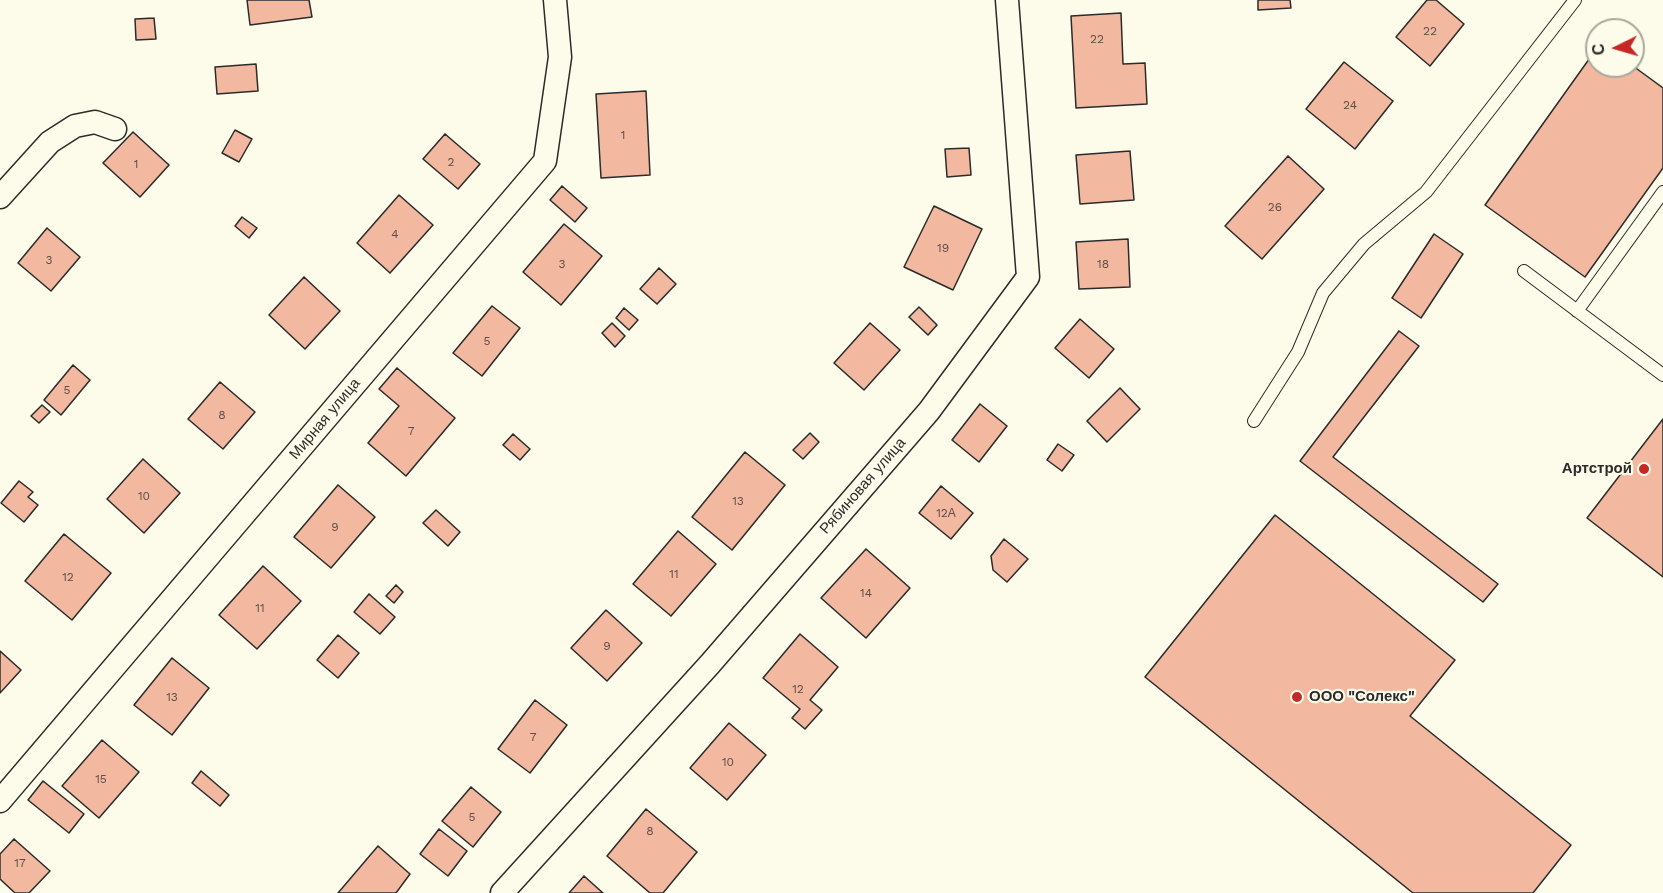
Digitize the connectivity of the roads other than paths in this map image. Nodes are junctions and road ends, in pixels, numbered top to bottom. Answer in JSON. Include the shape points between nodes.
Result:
{"nodes":[{"id":1,"x":555,"y":0,"type":"edge"},
{"id":2,"x":1006,"y":0,"type":"edge"},
{"id":3,"x":1575,"y":0,"type":"edge"},
{"id":4,"x":115,"y":129,"type":"dead end"},
{"id":5,"x":1663,"y":192,"type":"edge"},
{"id":6,"x":0,"y":197,"type":"edge"},
{"id":7,"x":1524,"y":271,"type":"dead end"},
{"id":8,"x":1576,"y":311,"type":"junction"},
{"id":9,"x":1663,"y":375,"type":"edge"},
{"id":10,"x":1254,"y":421,"type":"dead end"},
{"id":11,"x":0,"y":801,"type":"edge"},
{"id":12,"x":502,"y":893,"type":"edge"}],
"edges":[{"from":1,"to":11,"type":"street","name":"Мирная улица","via":[[560,57],[545,161]]},
{"from":2,"to":12,"type":"street","name":"Рябиновая улица","via":[[1028,278],[929,411],[710,664]]},
{"from":3,"to":10,"type":"lane","via":[[1426,192],[1364,244],[1323,293],[1298,352]]},
{"from":4,"to":6,"type":"street","via":[[95,122],[75,126],[50,142]]},
{"from":5,"to":8,"type":"lane"},
{"from":7,"to":8,"type":"lane"},
{"from":8,"to":9,"type":"lane"}]}
